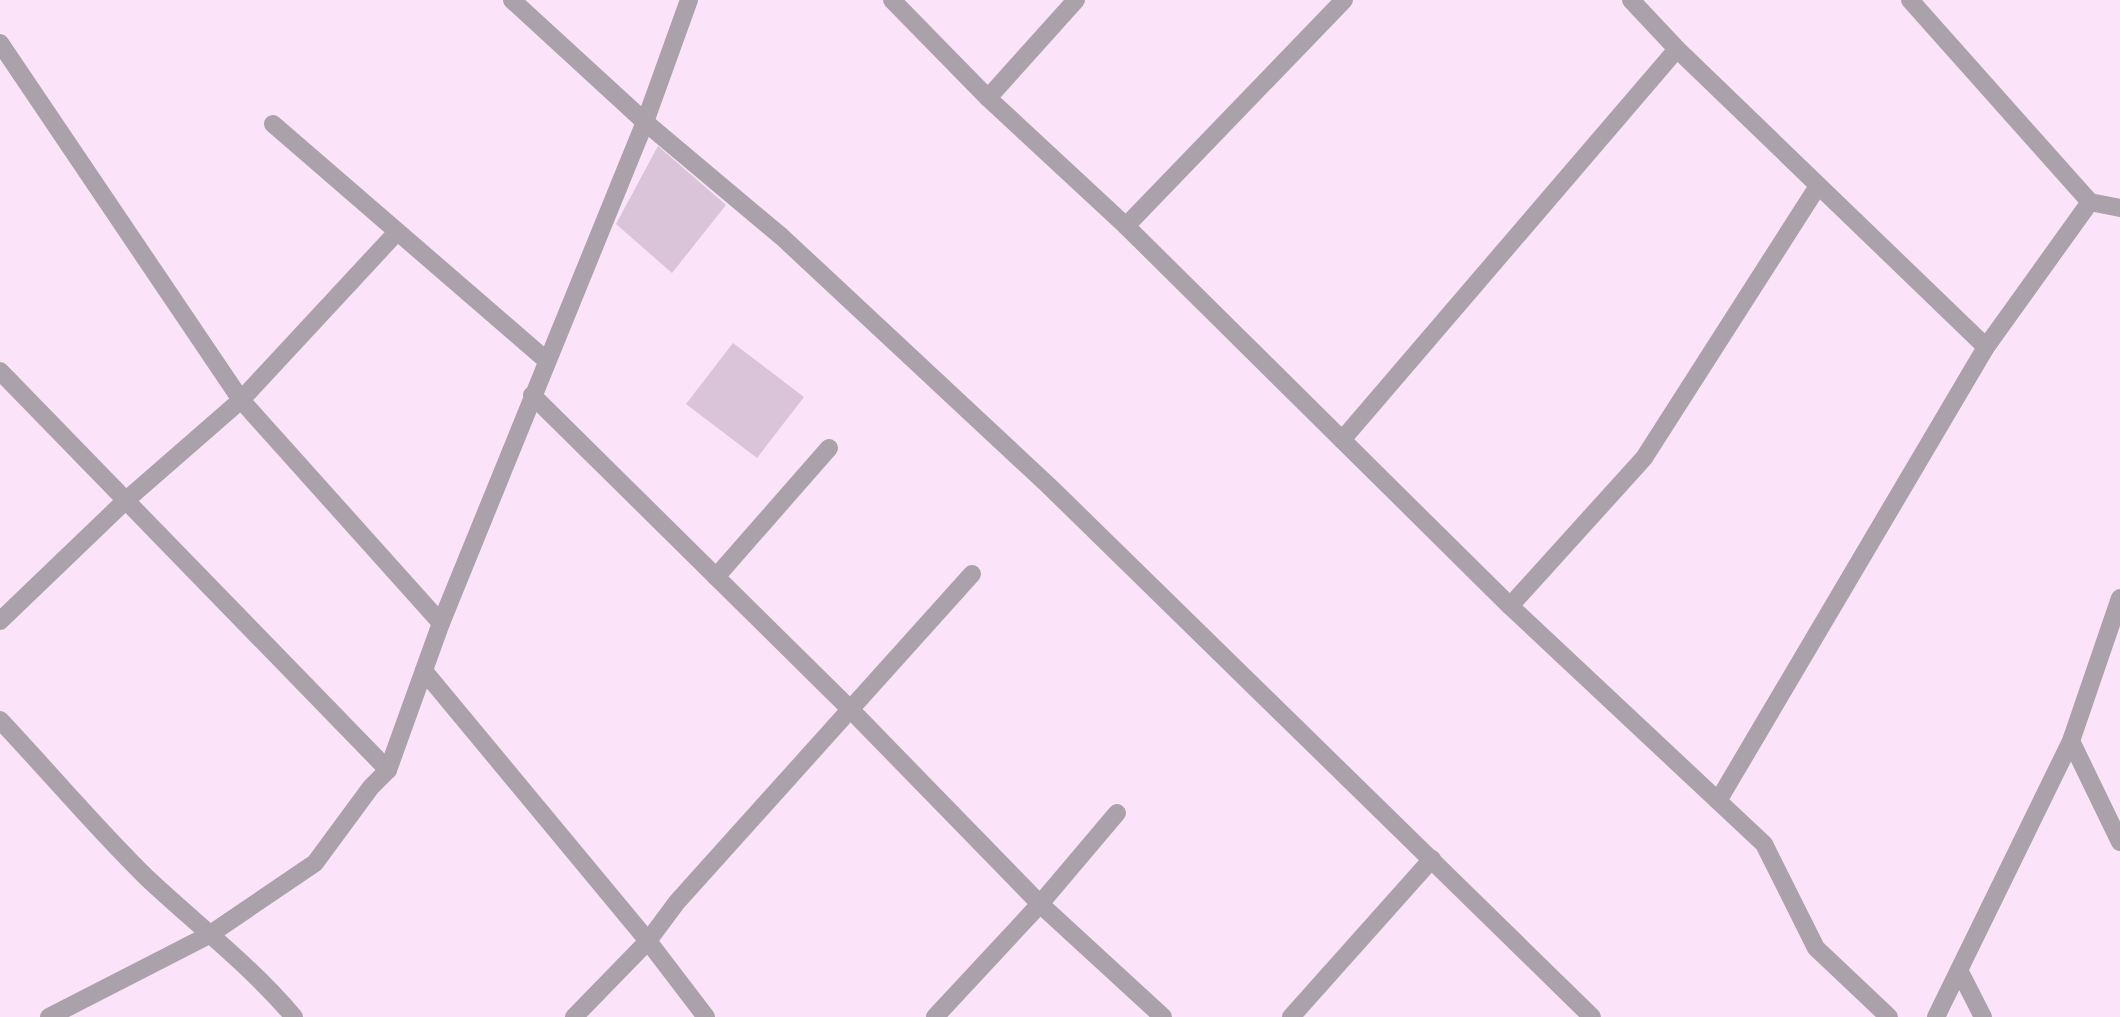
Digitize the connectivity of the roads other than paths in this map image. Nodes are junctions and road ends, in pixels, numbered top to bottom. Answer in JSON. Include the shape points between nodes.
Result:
{"nodes":[{"id":1,"x":512,"y":0,"type":"edge"},
{"id":2,"x":689,"y":0,"type":"edge"},
{"id":3,"x":892,"y":0,"type":"edge"},
{"id":4,"x":1076,"y":0,"type":"edge"},
{"id":5,"x":1343,"y":0,"type":"edge"},
{"id":6,"x":1631,"y":0,"type":"edge"},
{"id":7,"x":1910,"y":0,"type":"edge"},
{"id":8,"x":0,"y":43,"type":"edge"},
{"id":9,"x":1677,"y":49,"type":"junction"},
{"id":10,"x":988,"y":98,"type":"junction"},
{"id":11,"x":645,"y":122,"type":"junction"},
{"id":12,"x":273,"y":124,"type":"dead end"},
{"id":13,"x":1818,"y":186,"type":"junction"},
{"id":14,"x":2090,"y":202,"type":"junction"},
{"id":15,"x":2120,"y":208,"type":"edge"},
{"id":16,"x":1126,"y":226,"type":"junction"},
{"id":17,"x":397,"y":232,"type":"junction"},
{"id":18,"x":1986,"y":347,"type":"junction"},
{"id":19,"x":546,"y":360,"type":"junction"},
{"id":20,"x":0,"y":371,"type":"edge"},
{"id":21,"x":532,"y":395,"type":"junction"},
{"id":22,"x":241,"y":400,"type":"junction"},
{"id":23,"x":1342,"y":440,"type":"junction"},
{"id":24,"x":829,"y":448,"type":"dead end"},
{"id":25,"x":124,"y":502,"type":"junction"},
{"id":26,"x":972,"y":574,"type":"dead end"},
{"id":27,"x":716,"y":577,"type":"junction"},
{"id":28,"x":2120,"y":597,"type":"edge"},
{"id":29,"x":1510,"y":606,"type":"junction"},
{"id":30,"x":0,"y":621,"type":"edge"},
{"id":31,"x":441,"y":623,"type":"junction"},
{"id":32,"x":424,"y":671,"type":"junction"},
{"id":33,"x":851,"y":710,"type":"junction"},
{"id":34,"x":0,"y":720,"type":"edge"},
{"id":35,"x":2071,"y":740,"type":"junction"},
{"id":36,"x":388,"y":770,"type":"junction"},
{"id":37,"x":1718,"y":801,"type":"junction"},
{"id":38,"x":1116,"y":813,"type":"dead end"},
{"id":39,"x":2120,"y":842,"type":"edge"},
{"id":40,"x":1432,"y":859,"type":"junction"},
{"id":41,"x":1040,"y":904,"type":"junction"},
{"id":42,"x":209,"y":935,"type":"junction"},
{"id":43,"x":648,"y":941,"type":"junction"},
{"id":44,"x":1959,"y":970,"type":"junction"},
{"id":45,"x":49,"y":1017,"type":"edge"},
{"id":46,"x":294,"y":1017,"type":"edge"},
{"id":47,"x":574,"y":1017,"type":"edge"},
{"id":48,"x":706,"y":1017,"type":"edge"},
{"id":49,"x":935,"y":1017,"type":"edge"},
{"id":50,"x":1163,"y":1017,"type":"edge"},
{"id":51,"x":1291,"y":1017,"type":"edge"},
{"id":52,"x":1592,"y":1017,"type":"edge"},
{"id":53,"x":1889,"y":1017,"type":"edge"},
{"id":54,"x":1936,"y":1017,"type":"edge"},
{"id":55,"x":1983,"y":1017,"type":"edge"}],
"edges":[{"from":1,"to":11,"type":"street"},
{"from":2,"to":11,"type":"street"},
{"from":3,"to":10,"type":"street"},
{"from":4,"to":10,"type":"street"},
{"from":5,"to":16,"type":"street"},
{"from":6,"to":9,"type":"street"},
{"from":7,"to":14,"type":"street"},
{"from":8,"to":22,"type":"street"},
{"from":9,"to":13,"type":"street"},
{"from":9,"to":23,"type":"street"},
{"from":10,"to":16,"type":"street"},
{"from":11,"to":19,"type":"street"},
{"from":11,"to":40,"type":"street","via":[[782,237],[1049,486]]},
{"from":12,"to":17,"type":"street"},
{"from":13,"to":18,"type":"street"},
{"from":13,"to":29,"type":"street","via":[[1644,458]]},
{"from":14,"to":15,"type":"street"},
{"from":14,"to":18,"type":"street"},
{"from":16,"to":23,"type":"street"},
{"from":17,"to":19,"type":"street"},
{"from":17,"to":22,"type":"street"},
{"from":18,"to":37,"type":"street"},
{"from":19,"to":21,"type":"street"},
{"from":20,"to":25,"type":"street"},
{"from":21,"to":27,"type":"street"},
{"from":21,"to":31,"type":"street"},
{"from":22,"to":25,"type":"street"},
{"from":22,"to":31,"type":"street"},
{"from":23,"to":29,"type":"street"},
{"from":24,"to":27,"type":"street"},
{"from":25,"to":30,"type":"street"},
{"from":25,"to":36,"type":"street"},
{"from":26,"to":33,"type":"street"},
{"from":27,"to":33,"type":"street"},
{"from":28,"to":35,"type":"street"},
{"from":29,"to":37,"type":"street"},
{"from":31,"to":32,"type":"street"},
{"from":32,"to":36,"type":"street"},
{"from":32,"to":43,"type":"street"},
{"from":33,"to":41,"type":"street"},
{"from":33,"to":43,"type":"street","via":[[677,902]]},
{"from":34,"to":42,"type":"street","via":[[108,840]]},
{"from":35,"to":39,"type":"street"},
{"from":35,"to":44,"type":"street"},
{"from":36,"to":42,"type":"street","via":[[315,863]]},
{"from":37,"to":53,"type":"street","via":[[1764,844],[1816,948]]},
{"from":38,"to":41,"type":"street"},
{"from":40,"to":51,"type":"street"},
{"from":40,"to":52,"type":"street"},
{"from":41,"to":49,"type":"street"},
{"from":41,"to":50,"type":"street"},
{"from":42,"to":45,"type":"street"},
{"from":42,"to":46,"type":"street","via":[[264,981]]},
{"from":43,"to":47,"type":"street"},
{"from":43,"to":48,"type":"street"},
{"from":44,"to":54,"type":"street"},
{"from":44,"to":55,"type":"street"}]}
